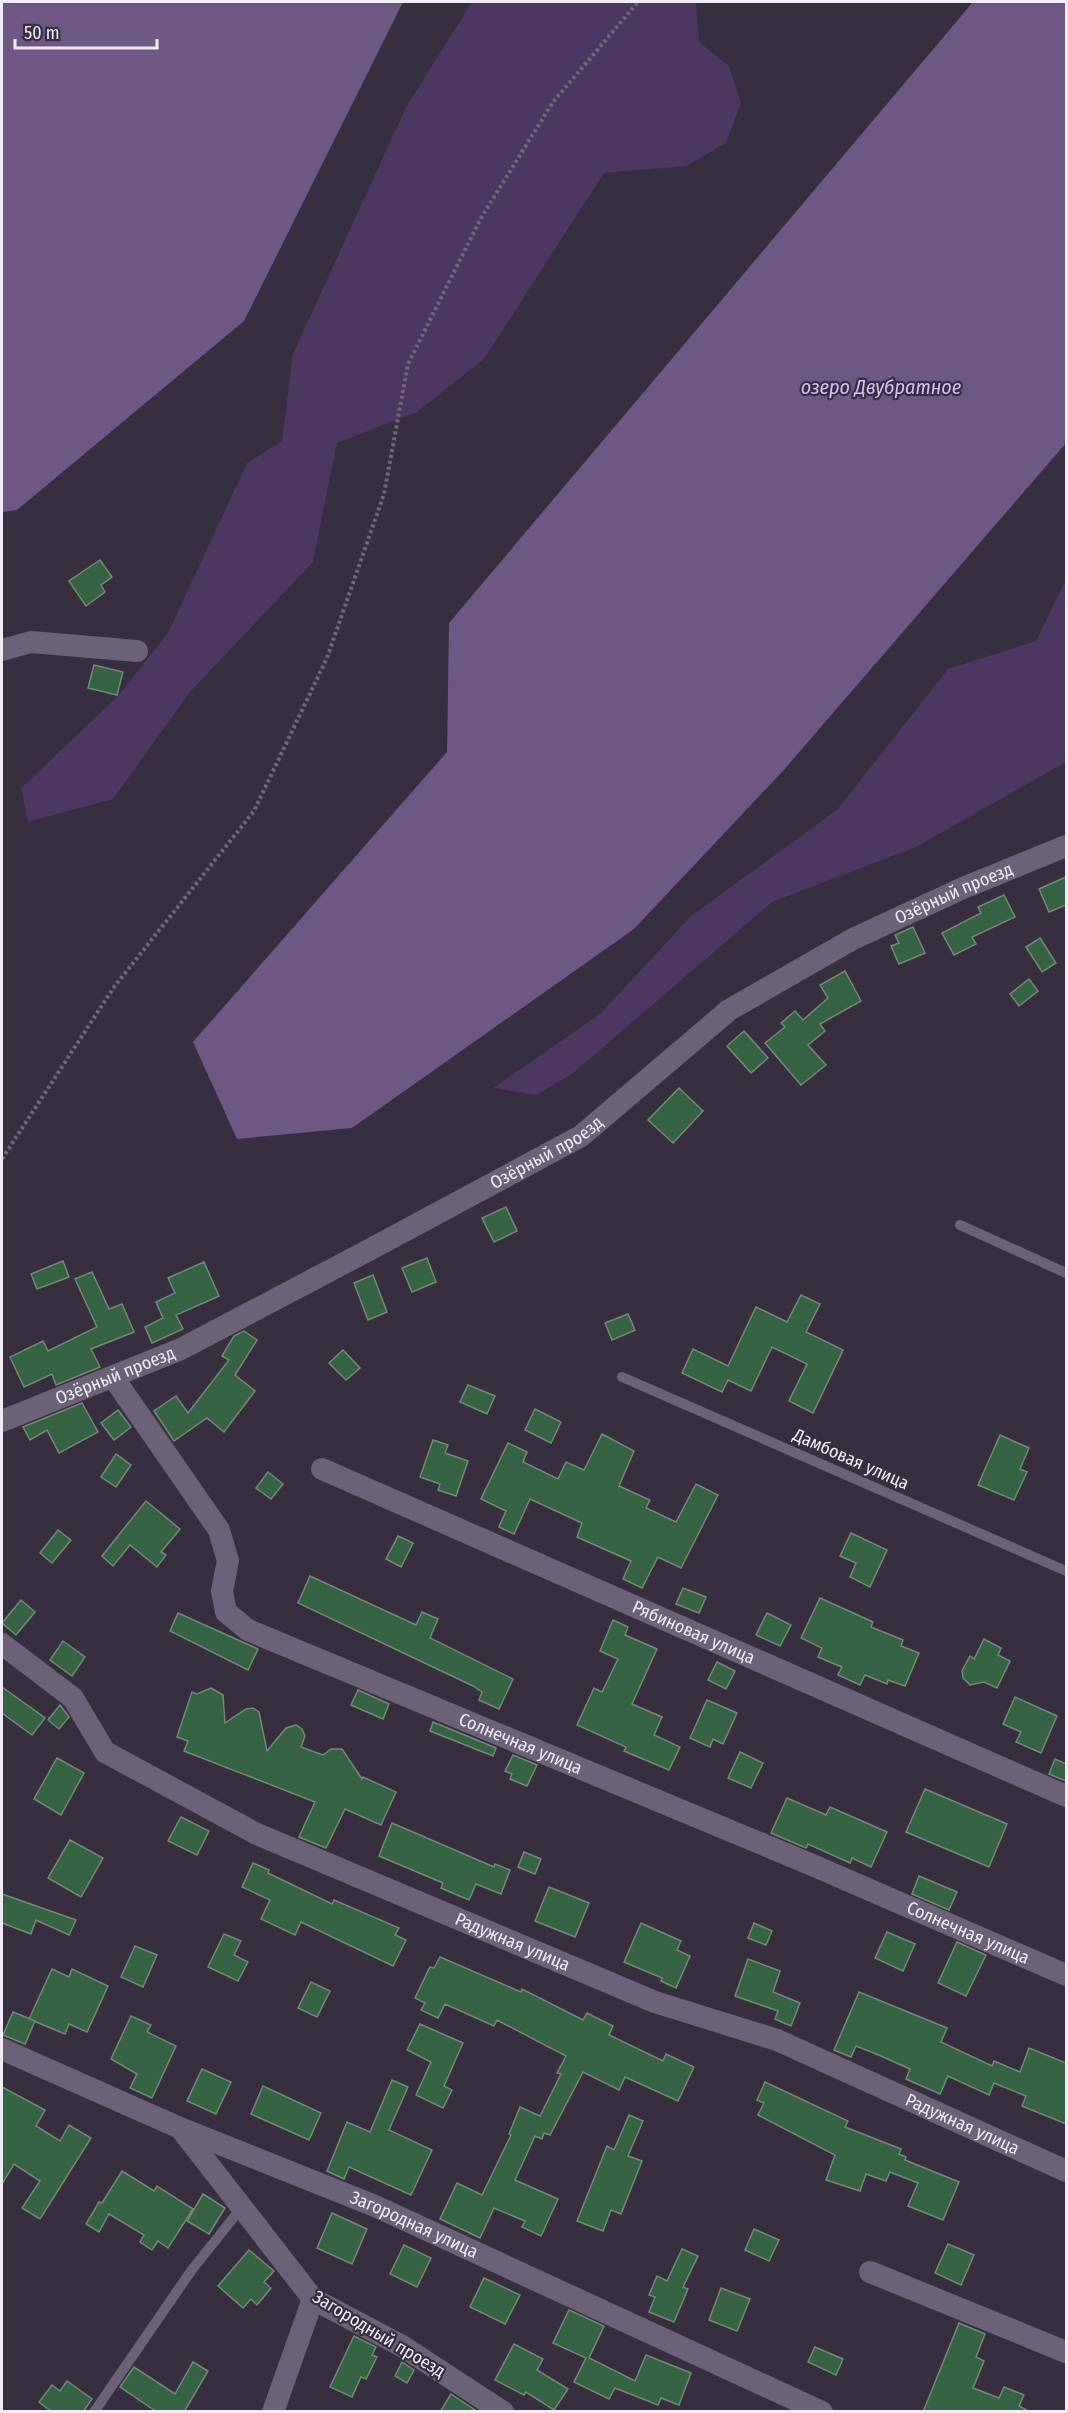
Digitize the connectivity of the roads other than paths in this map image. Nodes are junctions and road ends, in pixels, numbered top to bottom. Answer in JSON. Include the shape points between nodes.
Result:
{"nodes":[{"id":1,"x":2,"y":650,"type":"edge"},
{"id":2,"x":137,"y":651,"type":"dead end"},
{"id":3,"x":1066,"y":846,"type":"edge"},
{"id":4,"x":960,"y":1225,"type":"dead end"},
{"id":5,"x":1066,"y":1273,"type":"edge"},
{"id":6,"x":113,"y":1377,"type":"junction"},
{"id":7,"x":622,"y":1377,"type":"dead end"},
{"id":8,"x":2,"y":1421,"type":"edge"},
{"id":9,"x":322,"y":1469,"type":"dead end"},
{"id":10,"x":1066,"y":1571,"type":"edge"},
{"id":11,"x":2,"y":1644,"type":"edge"},
{"id":12,"x":1066,"y":1796,"type":"edge"},
{"id":13,"x":1066,"y":1975,"type":"edge"},
{"id":14,"x":2,"y":2049,"type":"edge"},
{"id":15,"x":180,"y":2128,"type":"junction"},
{"id":16,"x":1066,"y":2171,"type":"edge"},
{"id":17,"x":242,"y":2206,"type":"junction"},
{"id":18,"x":870,"y":2272,"type":"dead end"},
{"id":19,"x":314,"y":2299,"type":"junction"},
{"id":20,"x":1066,"y":2352,"type":"edge"},
{"id":21,"x":94,"y":2412,"type":"edge"},
{"id":22,"x":273,"y":2412,"type":"edge"},
{"id":23,"x":503,"y":2412,"type":"edge"},
{"id":24,"x":822,"y":2412,"type":"edge"}],
"edges":[{"from":1,"to":2,"type":"street","via":[[31,642]]},
{"from":3,"to":6,"type":"street","name":"Озёрный проезд","via":[[853,939],[729,1010],[581,1136],[181,1349]]},
{"from":4,"to":5,"type":"lane"},
{"from":6,"to":8,"type":"street","name":"Озёрный проезд"},
{"from":6,"to":13,"type":"street","name":"Солнечная улица","via":[[219,1530],[228,1561],[222,1591],[226,1612],[248,1630]]},
{"from":7,"to":10,"type":"lane","name":"Дамбовая улица"},
{"from":9,"to":12,"type":"street","name":"Рябиновая улица"},
{"from":11,"to":16,"type":"street","name":"Радужная улица","via":[[74,1698],[105,1752],[257,1834],[655,2002],[777,2040]]},
{"from":14,"to":15,"type":"street","name":"Загородная улица"},
{"from":15,"to":17,"type":"street","name":"Загородный проезд"},
{"from":15,"to":24,"type":"street","name":"Загородная улица","via":[[375,2206]]},
{"from":17,"to":19,"type":"street","name":"Загородный проезд"},
{"from":17,"to":21,"type":"lane","via":[[191,2271]]},
{"from":18,"to":20,"type":"street"},
{"from":19,"to":22,"type":"street"},
{"from":19,"to":23,"type":"street","name":"Загородный проезд","via":[[402,2346]]}]}
